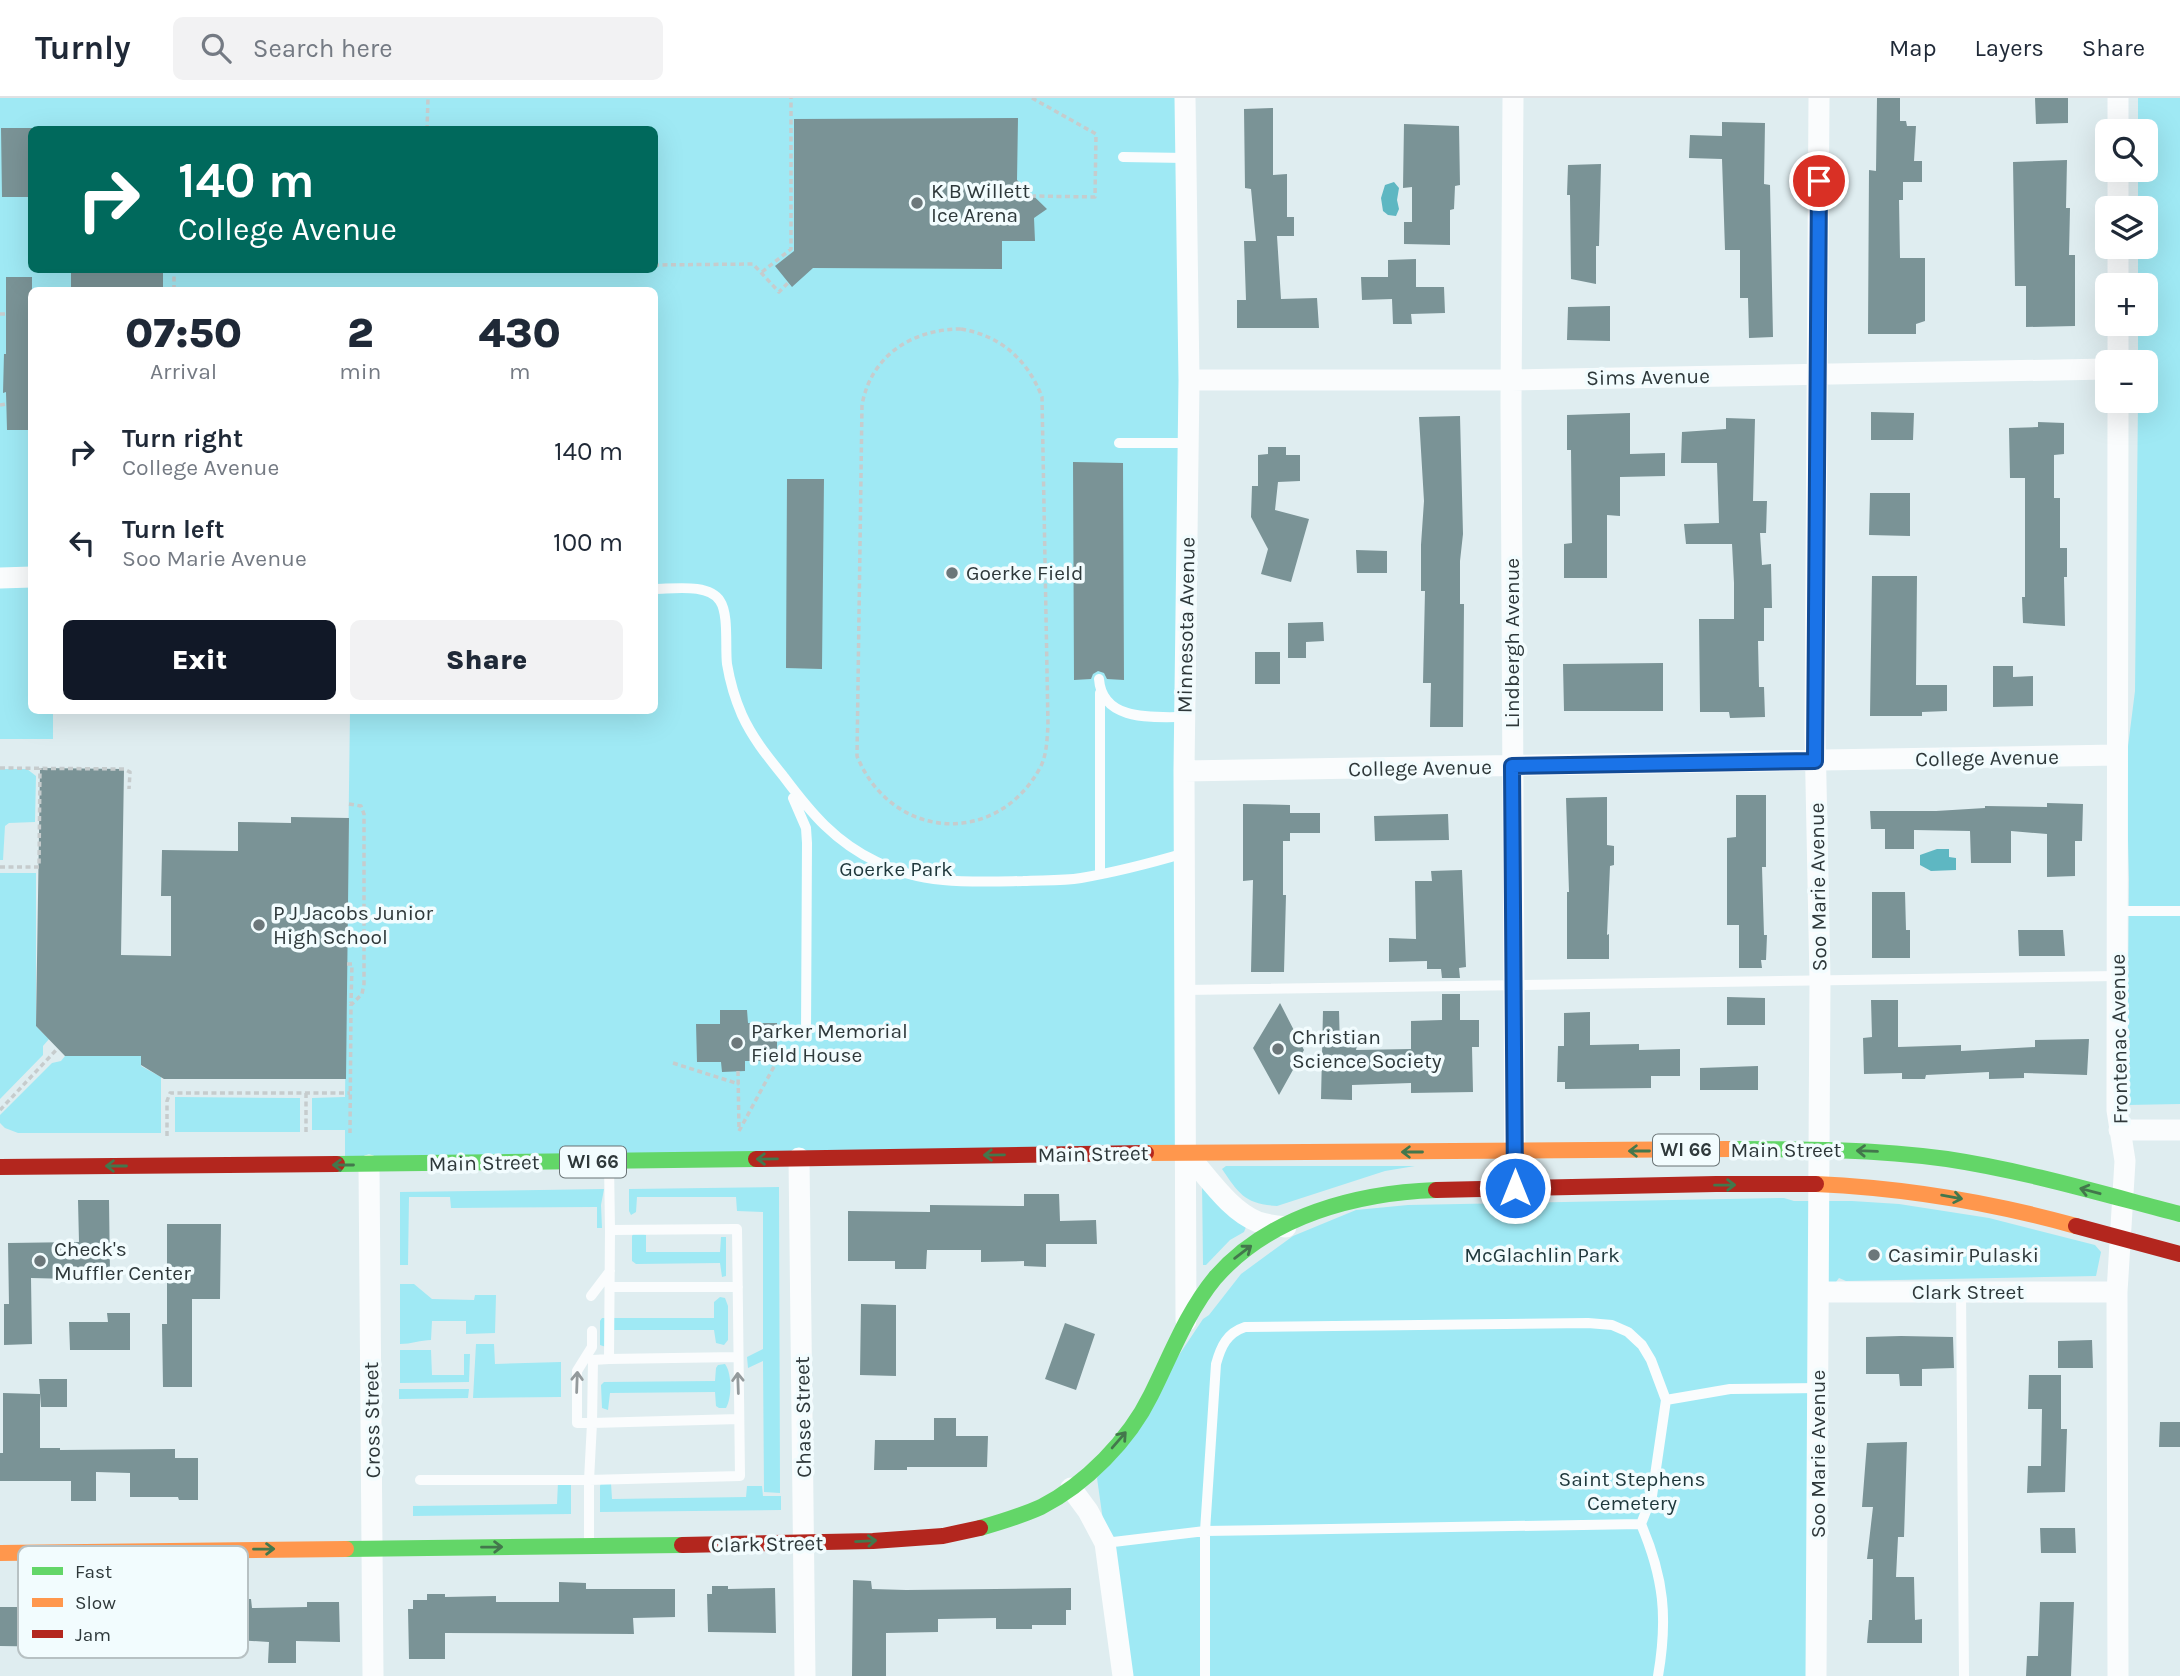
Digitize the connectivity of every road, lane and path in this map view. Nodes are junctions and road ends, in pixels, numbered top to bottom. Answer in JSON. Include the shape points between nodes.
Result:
{"nodes":[{"id":1,"x":428,"y":98,"type":"edge"},
{"id":2,"x":791,"y":98,"type":"edge"},
{"id":3,"x":1032,"y":98,"type":"edge"},
{"id":4,"x":1185,"y":98,"type":"edge"},
{"id":5,"x":1513,"y":98,"type":"edge"},
{"id":6,"x":1819,"y":98,"type":"edge"},
{"id":7,"x":2118,"y":98,"type":"edge"},
{"id":8,"x":2118,"y":119,"type":"edge"},
{"id":9,"x":427,"y":126,"type":"edge"},
{"id":10,"x":1122,"y":157,"type":"dead end"},
{"id":11,"x":1186,"y":158,"type":"junction"},
{"id":12,"x":1033,"y":196,"type":"dead end"},
{"id":13,"x":658,"y":265,"type":"edge"},
{"id":14,"x":762,"y":272,"type":"junction"},
{"id":15,"x":788,"y":283,"type":"dead end"},
{"id":16,"x":0,"y":314,"type":"edge"},
{"id":17,"x":6,"y":314,"type":"dead end"},
{"id":18,"x":2095,"y":369,"type":"edge"},
{"id":19,"x":1818,"y":374,"type":"junction"},
{"id":20,"x":1189,"y":380,"type":"junction"},
{"id":21,"x":1511,"y":380,"type":"junction"},
{"id":22,"x":6,"y":404,"type":"dead end"},
{"id":23,"x":0,"y":405,"type":"edge"},
{"id":24,"x":2118,"y":413,"type":"edge"},
{"id":25,"x":1119,"y":443,"type":"dead end"},
{"id":26,"x":1188,"y":443,"type":"junction"},
{"id":27,"x":28,"y":577,"type":"edge"},
{"id":28,"x":0,"y":578,"type":"edge"},
{"id":29,"x":658,"y":589,"type":"edge"},
{"id":30,"x":1099,"y":679,"type":"dead end"},
{"id":31,"x":1100,"y":693,"type":"junction"},
{"id":32,"x":1185,"y":716,"type":"junction"},
{"id":33,"x":2117,"y":755,"type":"junction"},
{"id":34,"x":858,"y":756,"type":"joint"},
{"id":35,"x":1815,"y":761,"type":"junction"},
{"id":36,"x":1512,"y":766,"type":"junction"},
{"id":37,"x":0,"y":768,"type":"edge"},
{"id":38,"x":40,"y":768,"type":"junction"},
{"id":39,"x":1185,"y":771,"type":"junction"},
{"id":40,"x":783,"y":776,"type":"junction"},
{"id":41,"x":129,"y":789,"type":"dead end"},
{"id":42,"x":349,"y":803,"type":"dead end"},
{"id":43,"x":1185,"y":853,"type":"junction"},
{"id":44,"x":0,"y":867,"type":"edge"},
{"id":45,"x":1100,"y":874,"type":"junction"},
{"id":46,"x":2117,"y":911,"type":"junction"},
{"id":47,"x":2180,"y":911,"type":"edge"},
{"id":48,"x":347,"y":964,"type":"dead end"},
{"id":49,"x":2117,"y":976,"type":"junction"},
{"id":50,"x":1820,"y":979,"type":"junction"},
{"id":51,"x":1514,"y":985,"type":"junction"},
{"id":52,"x":1185,"y":990,"type":"junction"},
{"id":53,"x":351,"y":1005,"type":"junction"},
{"id":54,"x":806,"y":1034,"type":"dead end"},
{"id":55,"x":58,"y":1048,"type":"dead end"},
{"id":56,"x":777,"y":1061,"type":"dead end"},
{"id":57,"x":673,"y":1063,"type":"dead end"},
{"id":58,"x":738,"y":1071,"type":"dead end"},
{"id":59,"x":739,"y":1084,"type":"junction"},
{"id":60,"x":306,"y":1093,"type":"junction"},
{"id":61,"x":350,"y":1093,"type":"junction"},
{"id":62,"x":0,"y":1110,"type":"edge"},
{"id":63,"x":2119,"y":1130,"type":"junction"},
{"id":64,"x":2180,"y":1130,"type":"edge"},
{"id":65,"x":350,"y":1133,"type":"dead end"},
{"id":66,"x":306,"y":1134,"type":"dead end"},
{"id":67,"x":167,"y":1136,"type":"dead end"},
{"id":68,"x":1818,"y":1149,"type":"junction"},
{"id":69,"x":1515,"y":1152,"type":"junction"},
{"id":70,"x":1185,"y":1153,"type":"junction"},
{"id":71,"x":799,"y":1158,"type":"junction"},
{"id":72,"x":609,"y":1162,"type":"junction"},
{"id":73,"x":369,"y":1165,"type":"junction"},
{"id":74,"x":0,"y":1167,"type":"edge"},
{"id":75,"x":1818,"y":1184,"type":"junction"},
{"id":76,"x":1515,"y":1188,"type":"junction"},
{"id":77,"x":2123,"y":1200,"type":"junction"},
{"id":78,"x":2180,"y":1214,"type":"edge"},
{"id":79,"x":1286,"y":1227,"type":"junction"},
{"id":80,"x":610,"y":1230,"type":"junction"},
{"id":81,"x":2121,"y":1238,"type":"junction"},
{"id":82,"x":2180,"y":1254,"type":"edge"},
{"id":83,"x":610,"y":1271,"type":"junction"},
{"id":84,"x":610,"y":1287,"type":"junction"},
{"id":85,"x":738,"y":1287,"type":"junction"},
{"id":86,"x":1819,"y":1292,"type":"junction"},
{"id":87,"x":1961,"y":1292,"type":"junction"},
{"id":88,"x":2117,"y":1292,"type":"junction"},
{"id":89,"x":591,"y":1296,"type":"dead end"},
{"id":90,"x":1186,"y":1326,"type":"junction"},
{"id":91,"x":592,"y":1331,"type":"dead end"},
{"id":92,"x":737,"y":1357,"type":"junction"},
{"id":93,"x":609,"y":1359,"type":"junction"},
{"id":94,"x":1819,"y":1388,"type":"junction"},
{"id":95,"x":1666,"y":1401,"type":"junction"},
{"id":96,"x":739,"y":1419,"type":"junction"},
{"id":97,"x":592,"y":1423,"type":"junction"},
{"id":98,"x":420,"y":1480,"type":"dead end"},
{"id":99,"x":589,"y":1480,"type":"junction"},
{"id":100,"x":1071,"y":1488,"type":"junction"},
{"id":101,"x":1641,"y":1524,"type":"junction"},
{"id":102,"x":1205,"y":1531,"type":"junction"},
{"id":103,"x":1105,"y":1543,"type":"junction"},
{"id":104,"x":804,"y":1544,"type":"junction"},
{"id":105,"x":589,"y":1546,"type":"junction"},
{"id":106,"x":373,"y":1548,"type":"junction"},
{"id":107,"x":248,"y":1550,"type":"edge"},
{"id":108,"x":0,"y":1553,"type":"edge"},
{"id":109,"x":18,"y":1553,"type":"edge"},
{"id":110,"x":373,"y":1676,"type":"edge"},
{"id":111,"x":805,"y":1676,"type":"edge"},
{"id":112,"x":1124,"y":1676,"type":"edge"},
{"id":113,"x":1205,"y":1676,"type":"edge"},
{"id":114,"x":1658,"y":1676,"type":"edge"},
{"id":115,"x":1816,"y":1676,"type":"edge"},
{"id":116,"x":1964,"y":1676,"type":"edge"},
{"id":117,"x":2118,"y":1676,"type":"edge"}],
"edges":[{"from":1,"to":9,"type":"path"},
{"from":2,"to":14,"type":"path","via":[[791,249]]},
{"from":3,"to":12,"type":"path","via":[[1096,134],[1095,197]]},
{"from":4,"to":11,"type":"street","name":"Minnesota Avenue"},
{"from":5,"to":21,"type":"street","name":"Lindbergh Avenue"},
{"from":6,"to":19,"type":"street","name":"Soo Marie Avenue"},
{"from":7,"to":8,"type":"street"},
{"from":10,"to":11,"type":"lane"},
{"from":11,"to":20,"type":"street","name":"Minnesota Avenue"},
{"from":13,"to":14,"type":"path","via":[[753,264]]},
{"from":14,"to":15,"type":"path","via":[[779,292]]},
{"from":16,"to":17,"type":"path"},
{"from":18,"to":19,"type":"street","name":"Sims Avenue"},
{"from":19,"to":21,"type":"street","name":"Sims Avenue"},
{"from":19,"to":35,"type":"street","name":"Soo Marie Avenue"},
{"from":20,"to":21,"type":"street","name":"Sims Avenue"},
{"from":20,"to":26,"type":"street","name":"Minnesota Avenue"},
{"from":21,"to":36,"type":"street","name":"Lindbergh Avenue"},
{"from":22,"to":23,"type":"path"},
{"from":24,"to":33,"type":"street","name":"Frontenac Avenue"},
{"from":25,"to":26,"type":"lane"},
{"from":26,"to":32,"type":"street","name":"Minnesota Avenue"},
{"from":27,"to":28,"type":"street"},
{"from":29,"to":40,"type":"lane","via":[[703,591],[720,601],[733,692],[754,737]]},
{"from":30,"to":31,"type":"lane"},
{"from":31,"to":32,"type":"lane","via":[[1108,703],[1131,715]]},
{"from":31,"to":45,"type":"lane"},
{"from":32,"to":39,"type":"street","name":"Minnesota Avenue"},
{"from":33,"to":35,"type":"street","name":"College Avenue"},
{"from":33,"to":46,"type":"street","name":"Frontenac Avenue"},
{"from":34,"to":34,"type":"path","via":[[873,786],[901,811],[919,820],[961,824],[1007,806],[1036,773],[1045,752],[1042,397],[1027,366],[1014,352],[976,332],[933,331],[908,340],[882,360],[864,393]]},
{"from":35,"to":36,"type":"street","name":"College Avenue"},
{"from":35,"to":50,"type":"street","name":"Soo Marie Avenue"},
{"from":36,"to":39,"type":"street","name":"College Avenue"},
{"from":36,"to":51,"type":"street","name":"Lindbergh Avenue"},
{"from":37,"to":38,"type":"path"},
{"from":38,"to":41,"type":"path","via":[[124,769],[130,772]]},
{"from":38,"to":44,"type":"path","via":[[39,867]]},
{"from":39,"to":43,"type":"street","name":"Minnesota Avenue"},
{"from":40,"to":45,"type":"lane","via":[[816,819],[836,836],[899,872],[980,881]]},
{"from":40,"to":54,"type":"lane","via":[[801,813],[807,844]]},
{"from":42,"to":53,"type":"path","via":[[361,806],[364,814],[364,984]]},
{"from":43,"to":45,"type":"lane"},
{"from":43,"to":52,"type":"street","name":"Minnesota Avenue"},
{"from":46,"to":47,"type":"lane"},
{"from":46,"to":49,"type":"street","name":"Frontenac Avenue"},
{"from":48,"to":53,"type":"path","via":[[352,964]]},
{"from":49,"to":50,"type":"lane"},
{"from":49,"to":63,"type":"street","name":"Frontenac Avenue"},
{"from":50,"to":51,"type":"lane"},
{"from":50,"to":68,"type":"street","name":"Soo Marie Avenue"},
{"from":51,"to":52,"type":"lane"},
{"from":51,"to":69,"type":"street","name":"Lindbergh Avenue"},
{"from":52,"to":70,"type":"street","name":"Minnesota Avenue"},
{"from":53,"to":61,"type":"path"},
{"from":55,"to":62,"type":"path"},
{"from":56,"to":59,"type":"path","via":[[739,1131]]},
{"from":57,"to":59,"type":"path"},
{"from":58,"to":59,"type":"path"},
{"from":60,"to":61,"type":"path"},
{"from":60,"to":66,"type":"path"},
{"from":60,"to":67,"type":"path","via":[[170,1093]]},
{"from":61,"to":65,"type":"path"},
{"from":63,"to":64,"type":"street"},
{"from":63,"to":77,"type":"street","name":"Frontenac Avenue","via":[[2125,1161]]},
{"from":68,"to":69,"type":"main road","name":"Main Street","number":"WI 66","one_way":true},
{"from":68,"to":75,"type":"street","name":"Soo Marie Avenue"},
{"from":77,"to":68,"type":"main road","name":"Main Street","number":"WI 66","one_way":true,"via":[[1948,1159]]},
{"from":69,"to":70,"type":"main road","name":"Main Street","number":"WI 66","one_way":true},
{"from":69,"to":76,"type":"street","name":"Lindbergh Avenue"},
{"from":70,"to":71,"type":"main road","name":"Main Street","number":"WI 66","one_way":true},
{"from":70,"to":79,"type":"street","via":[[1246,1214],[1261,1223]]},
{"from":70,"to":90,"type":"street","name":"Minnesota Avenue"},
{"from":71,"to":72,"type":"main road","name":"Main Street","number":"WI 66","one_way":true},
{"from":71,"to":104,"type":"street","name":"Chase Street"},
{"from":72,"to":73,"type":"main road","name":"Main Street","number":"WI 66"},
{"from":72,"to":80,"type":"lane"},
{"from":73,"to":74,"type":"main road","name":"Main Street","number":"WI 66","one_way":true},
{"from":73,"to":106,"type":"street","name":"Cross Street"},
{"from":76,"to":75,"type":"main road","number":"WI 66","one_way":true},
{"from":75,"to":81,"type":"main road","number":"WI 66","one_way":true,"via":[[1945,1195]]},
{"from":75,"to":86,"type":"street","name":"Soo Marie Avenue"},
{"from":76,"to":79,"type":"main road","name":"Clark Street","number":"WI 66","via":[[1388,1192],[1343,1203]]},
{"from":77,"to":78,"type":"main road","name":"Main Street","number":"WI 66"},
{"from":77,"to":81,"type":"street","name":"Frontenac Avenue"},
{"from":90,"to":79,"type":"main road","name":"Clark Street","number":"WI 66","one_way":true,"via":[[1225,1267]]},
{"from":80,"to":83,"type":"lane"},
{"from":80,"to":85,"type":"lane","via":[[737,1229]]},
{"from":81,"to":82,"type":"main road","number":"WI 66"},
{"from":81,"to":88,"type":"street","name":"Frontenac Avenue"},
{"from":83,"to":84,"type":"lane"},
{"from":83,"to":89,"type":"lane"},
{"from":84,"to":85,"type":"lane"},
{"from":84,"to":93,"type":"lane"},
{"from":85,"to":92,"type":"lane"},
{"from":86,"to":87,"type":"street","name":"Clark Street"},
{"from":86,"to":94,"type":"street","name":"Soo Marie Avenue"},
{"from":87,"to":88,"type":"street","name":"Clark Street"},
{"from":87,"to":116,"type":"lane"},
{"from":88,"to":117,"type":"street","name":"Frontenac Avenue"},
{"from":100,"to":90,"type":"main road","name":"Clark Street","number":"WI 66","one_way":true,"via":[[1105,1457],[1147,1405]]},
{"from":97,"to":91,"type":"lane","one_way":true,"via":[[577,1423],[577,1371],[592,1347]]},
{"from":92,"to":93,"type":"lane"},
{"from":96,"to":92,"type":"lane","one_way":true},
{"from":93,"to":97,"type":"lane","via":[[593,1360]]},
{"from":94,"to":95,"type":"lane","via":[[1730,1388]]},
{"from":94,"to":115,"type":"street","name":"Soo Marie Avenue"},
{"from":95,"to":101,"type":"lane","via":[[1652,1496]]},
{"from":95,"to":102,"type":"lane","via":[[1642,1345],[1612,1325],[1245,1327],[1228,1337],[1216,1364]]},
{"from":96,"to":97,"type":"lane"},
{"from":96,"to":99,"type":"lane","via":[[740,1476]]},
{"from":97,"to":99,"type":"lane"},
{"from":98,"to":99,"type":"lane"},
{"from":99,"to":105,"type":"lane"},
{"from":100,"to":103,"type":"street"},
{"from":104,"to":100,"type":"main road","name":"Clark Street","number":"WI 66","one_way":true,"via":[[950,1534],[989,1526],[1032,1511]]},
{"from":101,"to":102,"type":"lane"},
{"from":101,"to":114,"type":"lane","via":[[1661,1584],[1664,1645]]},
{"from":102,"to":103,"type":"lane"},
{"from":102,"to":113,"type":"lane"},
{"from":103,"to":112,"type":"street"},
{"from":104,"to":105,"type":"main road","name":"Clark Street","number":"WI 66"},
{"from":104,"to":111,"type":"street","name":"Chase Street"},
{"from":106,"to":105,"type":"main road","name":"Clark Street","number":"WI 66","one_way":true},
{"from":107,"to":106,"type":"main road","name":"Clark Street","number":"WI 66","one_way":true},
{"from":106,"to":110,"type":"street","name":"Cross Street"},
{"from":108,"to":109,"type":"main road","name":"Clark Street","number":"WI 66","one_way":true}]}
